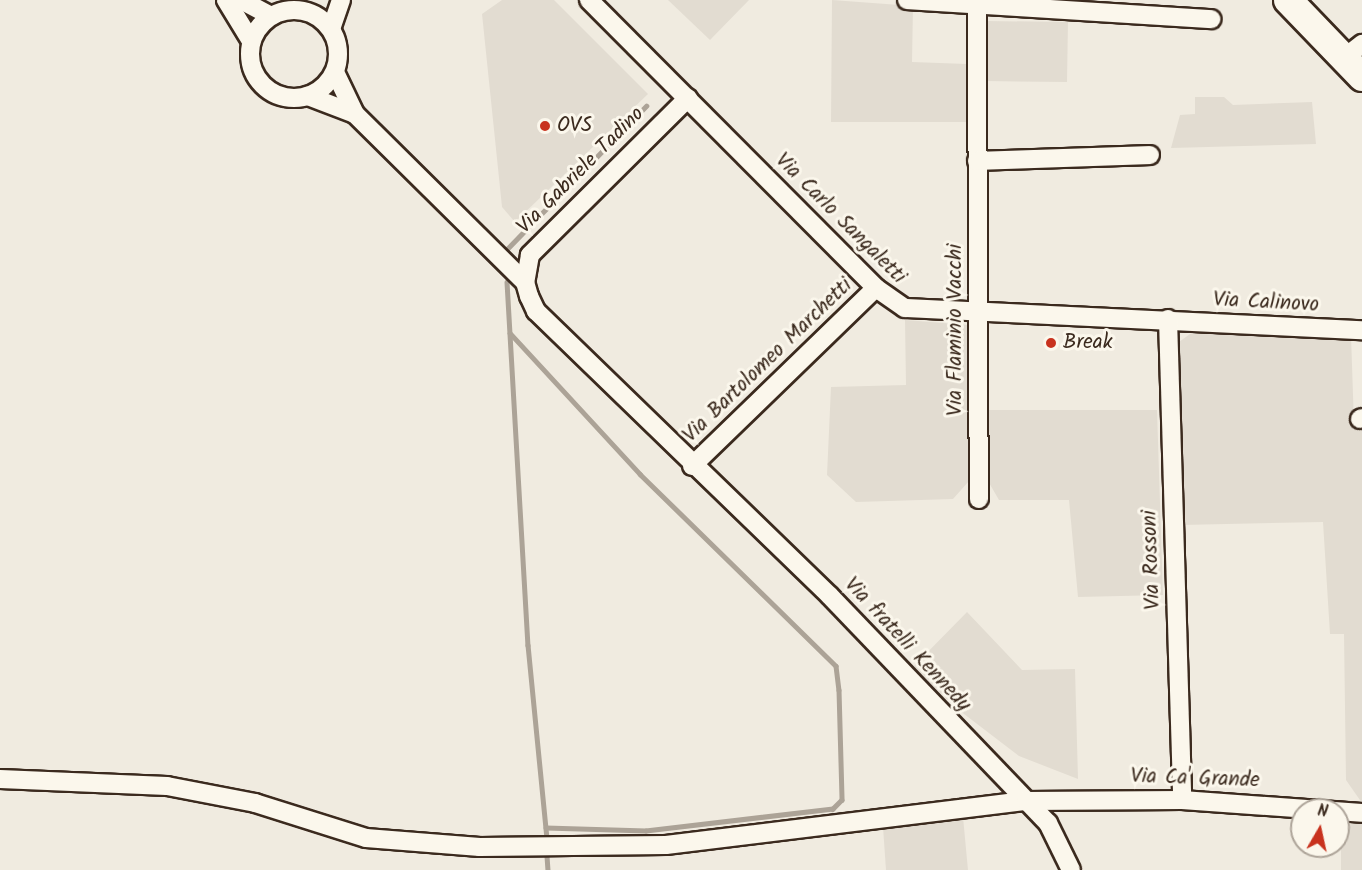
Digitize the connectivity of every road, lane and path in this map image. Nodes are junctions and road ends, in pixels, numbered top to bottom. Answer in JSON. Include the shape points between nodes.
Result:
{"nodes":[{"id":1,"x":226,"y":0,"type":"edge"},
{"id":2,"x":241,"y":0,"type":"edge"},
{"id":3,"x":339,"y":0,"type":"edge"},
{"id":4,"x":907,"y":0,"type":"edge"},
{"id":5,"x":1288,"y":0,"type":"edge"},
{"id":6,"x":588,"y":2,"type":"edge"},
{"id":7,"x":977,"y":4,"type":"junction"},
{"id":8,"x":312,"y":13,"type":"junction"},
{"id":9,"x":271,"y":16,"type":"junction"},
{"id":10,"x":1211,"y":19,"type":"dead end"},
{"id":11,"x":331,"y":29,"type":"junction"},
{"id":12,"x":251,"y":41,"type":"junction"},
{"id":13,"x":1356,"y":59,"type":"edge"},
{"id":14,"x":335,"y":72,"type":"junction"},
{"id":15,"x":309,"y":96,"type":"junction"},
{"id":16,"x":688,"y":98,"type":"junction"},
{"id":17,"x":355,"y":114,"type":"junction"},
{"id":18,"x":1150,"y":155,"type":"dead end"},
{"id":19,"x":977,"y":161,"type":"junction"},
{"id":20,"x":525,"y":282,"type":"junction"},
{"id":21,"x":876,"y":288,"type":"junction"},
{"id":22,"x":980,"y":315,"type":"junction"},
{"id":23,"x":1168,"y":319,"type":"junction"},
{"id":24,"x":1362,"y":330,"type":"edge"},
{"id":25,"x":692,"y":466,"type":"junction"},
{"id":26,"x":979,"y":499,"type":"dead end"},
{"id":27,"x":0,"y":779,"type":"edge"},
{"id":28,"x":1182,"y":800,"type":"junction"},
{"id":29,"x":1026,"y":801,"type":"junction"},
{"id":30,"x":1355,"y":812,"type":"edge"},
{"id":31,"x":1071,"y":870,"type":"edge"}],
"edges":[{"from":1,"to":12,"type":"street"},
{"from":2,"to":9,"type":"street"},
{"from":3,"to":8,"type":"street"},
{"from":3,"to":11,"type":"street"},
{"from":4,"to":7,"type":"street"},
{"from":5,"to":13,"type":"main road"},
{"from":6,"to":16,"type":"street"},
{"from":7,"to":10,"type":"street"},
{"from":7,"to":19,"type":"street","name":"Via Flaminio Vacchi"},
{"from":8,"to":9,"type":"street","via":[[291,10]]},
{"from":8,"to":11,"type":"street"},
{"from":9,"to":12,"type":"street"},
{"from":11,"to":14,"type":"street","via":[[339,49]]},
{"from":12,"to":15,"type":"street","via":[[251,64],[264,86],[285,98]]},
{"from":14,"to":15,"type":"street"},
{"from":14,"to":17,"type":"street"},
{"from":15,"to":17,"type":"street"},
{"from":16,"to":20,"type":"street","name":"Via Gabriele Tadino","via":[[530,255]]},
{"from":16,"to":21,"type":"street","name":"Via Carlo Sangaletti"},
{"from":17,"to":20,"type":"street"},
{"from":18,"to":19,"type":"street"},
{"from":19,"to":22,"type":"street","name":"Via Flaminio Vacchi"},
{"from":20,"to":25,"type":"street","via":[[536,311]]},
{"from":21,"to":22,"type":"street","name":"Via Carlo Sangaletti","via":[[915,311]]},
{"from":21,"to":25,"type":"street","name":"Via Bartolomeo Marchetti"},
{"from":22,"to":23,"type":"street","name":"Via Carlo Sangaletti"},
{"from":22,"to":26,"type":"street","name":"Via Flaminio Vacchi"},
{"from":23,"to":24,"type":"street","name":"Via Calinovo","via":[[1270,329]]},
{"from":23,"to":28,"type":"street","name":"Via Rossoni"},
{"from":25,"to":29,"type":"street","name":"Via fratelli Kennedy","via":[[830,596]]},
{"from":27,"to":29,"type":"street","name":"Via Ca' Grande","via":[[167,786],[255,802],[366,838],[480,847],[666,845]]},
{"from":28,"to":29,"type":"street","name":"Via Ca' Grande"},
{"from":28,"to":30,"type":"street","name":"Via Ca' Grande"},
{"from":29,"to":31,"type":"street","name":"Via fratelli Kennedy","via":[[1048,823]]}]}
